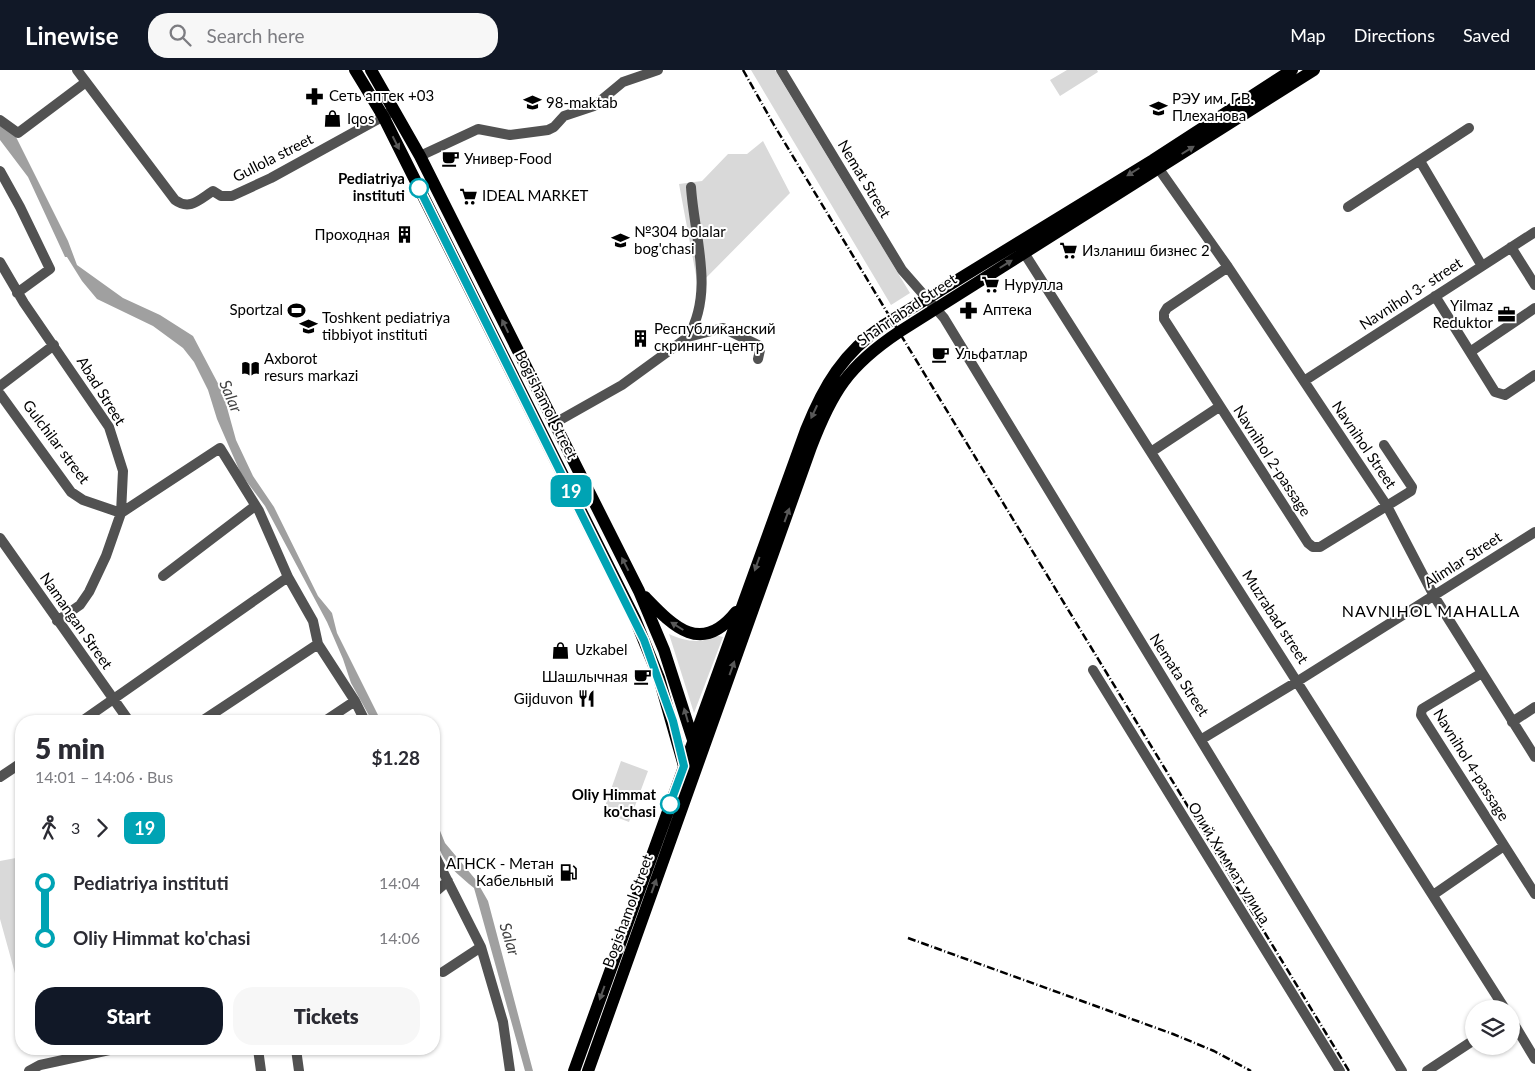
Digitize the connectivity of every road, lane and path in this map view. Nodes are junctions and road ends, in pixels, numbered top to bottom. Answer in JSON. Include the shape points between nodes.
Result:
{"nodes":[{"id":1,"x":77,"y":70,"type":"edge"},
{"id":2,"x":355,"y":70,"type":"edge"},
{"id":3,"x":658,"y":70,"type":"edge"},
{"id":4,"x":781,"y":70,"type":"edge"},
{"id":5,"x":1292,"y":70,"type":"edge"},
{"id":6,"x":1314,"y":70,"type":"edge"},
{"id":7,"x":375,"y":71,"type":"edge"},
{"id":8,"x":86,"y":82,"type":"junction"},
{"id":9,"x":395,"y":110,"type":"junction"},
{"id":10,"x":383,"y":116,"type":"junction"},
{"id":11,"x":0,"y":120,"type":"edge"},
{"id":12,"x":1469,"y":128,"type":"dead end"},
{"id":13,"x":420,"y":156,"type":"junction"},
{"id":14,"x":1420,"y":161,"type":"junction"},
{"id":15,"x":1156,"y":164,"type":"junction"},
{"id":16,"x":0,"y":172,"type":"edge"},
{"id":17,"x":691,"y":187,"type":"dead end"},
{"id":18,"x":1348,"y":207,"type":"dead end"},
{"id":19,"x":1535,"y":232,"type":"edge"},
{"id":20,"x":1511,"y":247,"type":"junction"},
{"id":21,"x":1021,"y":248,"type":"junction"},
{"id":22,"x":0,"y":262,"type":"edge"},
{"id":23,"x":1482,"y":266,"type":"junction"},
{"id":24,"x":1228,"y":267,"type":"junction"},
{"id":25,"x":1535,"y":286,"type":"edge"},
{"id":26,"x":17,"y":293,"type":"junction"},
{"id":27,"x":1435,"y":296,"type":"junction"},
{"id":28,"x":927,"y":298,"type":"junction"},
{"id":29,"x":493,"y":302,"type":"junction"},
{"id":30,"x":1535,"y":308,"type":"edge"},
{"id":31,"x":480,"y":309,"type":"junction"},
{"id":32,"x":936,"y":309,"type":"junction"},
{"id":33,"x":688,"y":337,"type":"junction"},
{"id":34,"x":54,"y":346,"type":"junction"},
{"id":35,"x":515,"y":346,"type":"junction"},
{"id":36,"x":1470,"y":352,"type":"junction"},
{"id":37,"x":502,"y":353,"type":"junction"},
{"id":38,"x":758,"y":359,"type":"dead end"},
{"id":39,"x":1535,"y":375,"type":"edge"},
{"id":40,"x":1304,"y":381,"type":"junction"},
{"id":41,"x":0,"y":386,"type":"edge"},
{"id":42,"x":0,"y":394,"type":"edge"},
{"id":43,"x":1219,"y":407,"type":"junction"},
{"id":44,"x":553,"y":424,"type":"junction"},
{"id":45,"x":1384,"y":445,"type":"dead end"},
{"id":46,"x":1151,"y":452,"type":"junction"},
{"id":47,"x":256,"y":506,"type":"junction"},
{"id":48,"x":1387,"y":506,"type":"junction"},
{"id":49,"x":121,"y":512,"type":"junction"},
{"id":50,"x":599,"y":512,"type":"junction"},
{"id":51,"x":586,"y":520,"type":"junction"},
{"id":52,"x":1535,"y":532,"type":"edge"},
{"id":53,"x":0,"y":538,"type":"edge"},
{"id":54,"x":163,"y":576,"type":"dead end"},
{"id":55,"x":288,"y":577,"type":"junction"},
{"id":56,"x":639,"y":591,"type":"junction"},
{"id":57,"x":1434,"y":596,"type":"junction"},
{"id":58,"x":744,"y":599,"type":"junction"},
{"id":59,"x":57,"y":621,"type":"junction"},
{"id":60,"x":318,"y":644,"type":"junction"},
{"id":61,"x":1093,"y":670,"type":"dead end"},
{"id":62,"x":1482,"y":673,"type":"junction"},
{"id":63,"x":1298,"y":681,"type":"junction"},
{"id":64,"x":114,"y":700,"type":"junction"},
{"id":65,"x":355,"y":701,"type":"junction"},
{"id":66,"x":713,"y":702,"type":"junction"},
{"id":67,"x":1535,"y":707,"type":"edge"},
{"id":68,"x":91,"y":715,"type":"edge"},
{"id":69,"x":125,"y":715,"type":"edge"},
{"id":70,"x":211,"y":715,"type":"edge"},
{"id":71,"x":334,"y":715,"type":"edge"},
{"id":72,"x":362,"y":715,"type":"edge"},
{"id":73,"x":1512,"y":722,"type":"junction"},
{"id":74,"x":1202,"y":739,"type":"junction"},
{"id":75,"x":693,"y":740,"type":"junction"},
{"id":76,"x":1535,"y":757,"type":"edge"},
{"id":77,"x":698,"y":762,"type":"junction"},
{"id":78,"x":684,"y":766,"type":"junction"},
{"id":79,"x":15,"y":767,"type":"edge"},
{"id":80,"x":0,"y":777,"type":"edge"},
{"id":81,"x":1504,"y":846,"type":"junction"},
{"id":82,"x":656,"y":864,"type":"junction"},
{"id":83,"x":440,"y":866,"type":"edge"},
{"id":84,"x":448,"y":882,"type":"junction"},
{"id":85,"x":440,"y":888,"type":"edge"},
{"id":86,"x":1535,"y":894,"type":"edge"},
{"id":87,"x":1433,"y":895,"type":"junction"},
{"id":88,"x":481,"y":948,"type":"junction"},
{"id":89,"x":443,"y":972,"type":"dead end"},
{"id":90,"x":1499,"y":1000,"type":"edge"},
{"id":91,"x":1520,"y":1034,"type":"edge"},
{"id":92,"x":1465,"y":1046,"type":"edge"},
{"id":93,"x":86,"y":1055,"type":"edge"},
{"id":94,"x":259,"y":1055,"type":"edge"},
{"id":95,"x":297,"y":1055,"type":"edge"},
{"id":96,"x":1535,"y":1059,"type":"edge"},
{"id":97,"x":29,"y":1071,"type":"edge"},
{"id":98,"x":261,"y":1071,"type":"edge"},
{"id":99,"x":299,"y":1071,"type":"edge"},
{"id":100,"x":510,"y":1071,"type":"edge"},
{"id":101,"x":574,"y":1071,"type":"edge"},
{"id":102,"x":588,"y":1071,"type":"edge"},
{"id":103,"x":1340,"y":1071,"type":"edge"},
{"id":104,"x":1402,"y":1071,"type":"edge"},
{"id":105,"x":1427,"y":1071,"type":"edge"}],
"edges":[{"from":1,"to":8,"type":"street","name":"Gullola street"},
{"from":2,"to":10,"type":"main road","name":"Bogishamol Street"},
{"from":3,"to":13,"type":"street","via":[[623,82],[594,106],[564,116],[548,130],[510,136],[478,129]]},
{"from":4,"to":28,"type":"street","name":"Nemat Street","via":[[902,270]]},
{"from":5,"to":15,"type":"main road","name":"Shahriabad Street"},
{"from":15,"to":6,"type":"main road","name":"Shahriabad Street","one_way":true},
{"from":7,"to":9,"type":"main road","name":"Bogishamol Street"},
{"from":8,"to":10,"type":"street","name":"Gullola street","via":[[176,200],[189,206],[213,191],[221,196],[232,196],[271,178]]},
{"from":8,"to":11,"type":"street","via":[[18,133]]},
{"from":9,"to":10,"type":"street","name":"Gullola street"},
{"from":9,"to":13,"type":"main road","name":"Bogishamol Street"},
{"from":10,"to":31,"type":"main road","name":"Bogishamol Street","one_way":true},
{"from":12,"to":14,"type":"street"},
{"from":13,"to":29,"type":"main road","name":"Bogishamol Street"},
{"from":14,"to":18,"type":"street"},
{"from":14,"to":23,"type":"street"},
{"from":15,"to":21,"type":"main road","name":"Shahriabad Street"},
{"from":15,"to":24,"type":"street","name":"Navnihol Street"},
{"from":16,"to":26,"type":"street","via":[[50,269]]},
{"from":17,"to":33,"type":"street","via":[[702,298],[696,324]]},
{"from":19,"to":20,"type":"street","name":"Navnihol 3- street"},
{"from":20,"to":23,"type":"street","name":"Navnihol 3- street"},
{"from":20,"to":25,"type":"street"},
{"from":21,"to":28,"type":"main road","name":"Shahriabad Street"},
{"from":32,"to":21,"type":"main road","name":"Shahriabad Street","one_way":true},
{"from":21,"to":46,"type":"street","name":"Muzrabad street"},
{"from":22,"to":26,"type":"street","name":"Abad Street"},
{"from":23,"to":27,"type":"street","name":"Navnihol 3- street"},
{"from":24,"to":40,"type":"street","name":"Navnihol Street"},
{"from":24,"to":43,"type":"street","name":"Navnihol 2-passage","via":[[1164,313],[1164,319]]},
{"from":26,"to":34,"type":"street","name":"Abad Street"},
{"from":27,"to":36,"type":"street"},
{"from":27,"to":40,"type":"street","name":"Navnihol 3- street"},
{"from":28,"to":32,"type":"street","name":"Nemata Street"},
{"from":28,"to":58,"type":"main road","name":"Shahriabad Street","one_way":true,"via":[[860,342],[827,384],[806,430]]},
{"from":29,"to":31,"type":"main road"},
{"from":35,"to":29,"type":"main road","name":"Bogishamol Street","one_way":true},
{"from":30,"to":36,"type":"street"},
{"from":31,"to":37,"type":"main road","name":"Bogishamol Street"},
{"from":66,"to":32,"type":"main road","name":"Shahriabad Street","one_way":true,"via":[[832,398],[868,354]]},
{"from":32,"to":74,"type":"street","name":"Nemata Street","via":[[1164,683]]},
{"from":33,"to":38,"type":"street","via":[[723,328],[758,345]]},
{"from":33,"to":44,"type":"street","via":[[622,384]]},
{"from":34,"to":41,"type":"street"},
{"from":34,"to":49,"type":"street","name":"Abad Street","via":[[109,427],[123,471]]},
{"from":35,"to":37,"type":"main road"},
{"from":35,"to":44,"type":"main road","name":"Bogishamol Street"},
{"from":36,"to":39,"type":"street","via":[[1499,395]]},
{"from":37,"to":51,"type":"main road","name":"Bogishamol Street"},
{"from":40,"to":48,"type":"street","name":"Navnihol Street"},
{"from":42,"to":49,"type":"street","name":"Gulchilar street","via":[[71,492],[83,500]]},
{"from":43,"to":46,"type":"street"},
{"from":43,"to":48,"type":"street","name":"Navnihol 2-passage","via":[[1308,543],[1314,547],[1320,547]]},
{"from":44,"to":50,"type":"main road","name":"Bogishamol Street"},
{"from":45,"to":48,"type":"street","name":"Navnihol 2-passage","via":[[1412,487],[1412,491]]},
{"from":46,"to":63,"type":"street","name":"Muzrabad street"},
{"from":47,"to":49,"type":"street","via":[[220,448]]},
{"from":47,"to":54,"type":"street"},
{"from":47,"to":55,"type":"street"},
{"from":48,"to":57,"type":"street","name":"Navnihol Street"},
{"from":49,"to":59,"type":"street","name":"Abad Street","via":[[89,592],[80,605]]},
{"from":50,"to":51,"type":"main road"},
{"from":56,"to":50,"type":"main road","name":"Bogishamol Street","one_way":true},
{"from":51,"to":78,"type":"main road","name":"Bogishamol Street","via":[[650,654],[673,721]]},
{"from":52,"to":57,"type":"street","name":"Аlimlar Street"},
{"from":53,"to":59,"type":"street","name":"Namangan Street"},
{"from":55,"to":60,"type":"street","via":[[313,621]]},
{"from":55,"to":64,"type":"street"},
{"from":58,"to":56,"type":"main road","one_way":true,"via":[[722,626],[709,632],[695,633],[672,624]]},
{"from":75,"to":56,"type":"main road","name":"Bogishamol Street","one_way":true,"via":[[664,650]]},
{"from":57,"to":62,"type":"street","name":"Navnihol Street"},
{"from":57,"to":63,"type":"street","name":"Аlimlar Street"},
{"from":58,"to":66,"type":"main road","name":"Shahriabad Street"},
{"from":59,"to":64,"type":"street","name":"Namangan Street"},
{"from":60,"to":65,"type":"street"},
{"from":60,"to":70,"type":"street"},
{"from":61,"to":103,"type":"street","name":"Олий Химмат улица"},
{"from":62,"to":73,"type":"street","name":"Navnihol Street"},
{"from":62,"to":81,"type":"street","name":"Navnihol 4-passage","via":[[1422,709],[1421,715]]},
{"from":63,"to":74,"type":"street","name":"Аlimlar Street"},
{"from":63,"to":87,"type":"street","name":"Muzrabad street"},
{"from":64,"to":68,"type":"street"},
{"from":64,"to":69,"type":"street","name":"Namangan Street"},
{"from":65,"to":71,"type":"street"},
{"from":65,"to":72,"type":"street"},
{"from":66,"to":75,"type":"main road","name":"Shahriabad Street"},
{"from":66,"to":77,"type":"main road","name":"Shahriabad Street"},
{"from":67,"to":73,"type":"street"},
{"from":73,"to":76,"type":"street","name":"Navnihol Street"},
{"from":74,"to":104,"type":"street","name":"Nemata Street"},
{"from":75,"to":77,"type":"main road","name":"Bogishamol Street"},
{"from":75,"to":78,"type":"main road","name":"Shahriabad Street"},
{"from":77,"to":78,"type":"main road"},
{"from":77,"to":82,"type":"main road","name":"Bogishamol Street"},
{"from":78,"to":82,"type":"main road","name":"Bogishamol Street"},
{"from":79,"to":80,"type":"street"},
{"from":81,"to":86,"type":"street","name":"Navnihol 4-passage"},
{"from":81,"to":87,"type":"street","name":"Navnihol 4-passage"},
{"from":82,"to":101,"type":"main road","name":"Bogishamol Street","one_way":true},
{"from":102,"to":82,"type":"main road","name":"Bogishamol Street","one_way":true},
{"from":83,"to":84,"type":"street"},
{"from":84,"to":85,"type":"street"},
{"from":84,"to":88,"type":"street"},
{"from":87,"to":90,"type":"street","name":"Muzrabad street"},
{"from":88,"to":89,"type":"street"},
{"from":88,"to":100,"type":"street","via":[[503,1022]]},
{"from":91,"to":96,"type":"street"},
{"from":92,"to":105,"type":"street"},
{"from":93,"to":97,"type":"street","via":[[40,1065]]},
{"from":94,"to":98,"type":"street"},
{"from":95,"to":99,"type":"street"}]}
